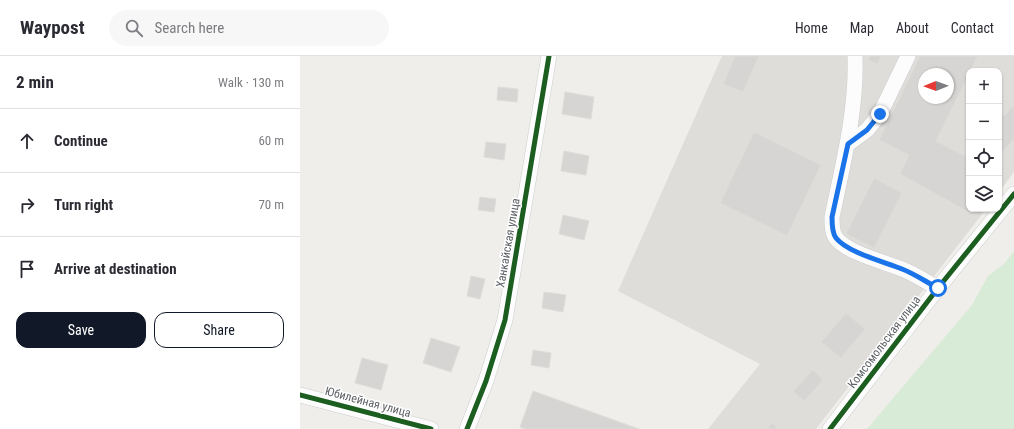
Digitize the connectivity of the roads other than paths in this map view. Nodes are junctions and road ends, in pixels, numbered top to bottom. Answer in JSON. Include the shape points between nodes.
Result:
{"nodes":[{"id":1,"x":549,"y":56,"type":"edge"},
{"id":2,"x":855,"y":56,"type":"edge"},
{"id":3,"x":908,"y":56,"type":"edge"},
{"id":4,"x":848,"y":144,"type":"junction"},
{"id":5,"x":1014,"y":194,"type":"edge"},
{"id":6,"x":938,"y":288,"type":"junction"},
{"id":7,"x":300,"y":395,"type":"edge"},
{"id":8,"x":431,"y":429,"type":"edge"},
{"id":9,"x":467,"y":429,"type":"edge"},
{"id":10,"x":830,"y":429,"type":"edge"}],
"edges":[{"from":1,"to":9,"type":"street","name":"Ханкайская улица","via":[[505,320],[486,381]]},
{"from":2,"to":4,"type":"street"},
{"from":3,"to":4,"type":"street","via":[[880,114],[867,130]]},
{"from":4,"to":6,"type":"street","via":[[832,217],[835,238],[848,248],[904,270]]},
{"from":5,"to":6,"type":"street","name":"Комсомольская улица"},
{"from":6,"to":10,"type":"street","name":"Комсомольская улица"},
{"from":7,"to":8,"type":"street","name":"Юбилейная улица"}]}
